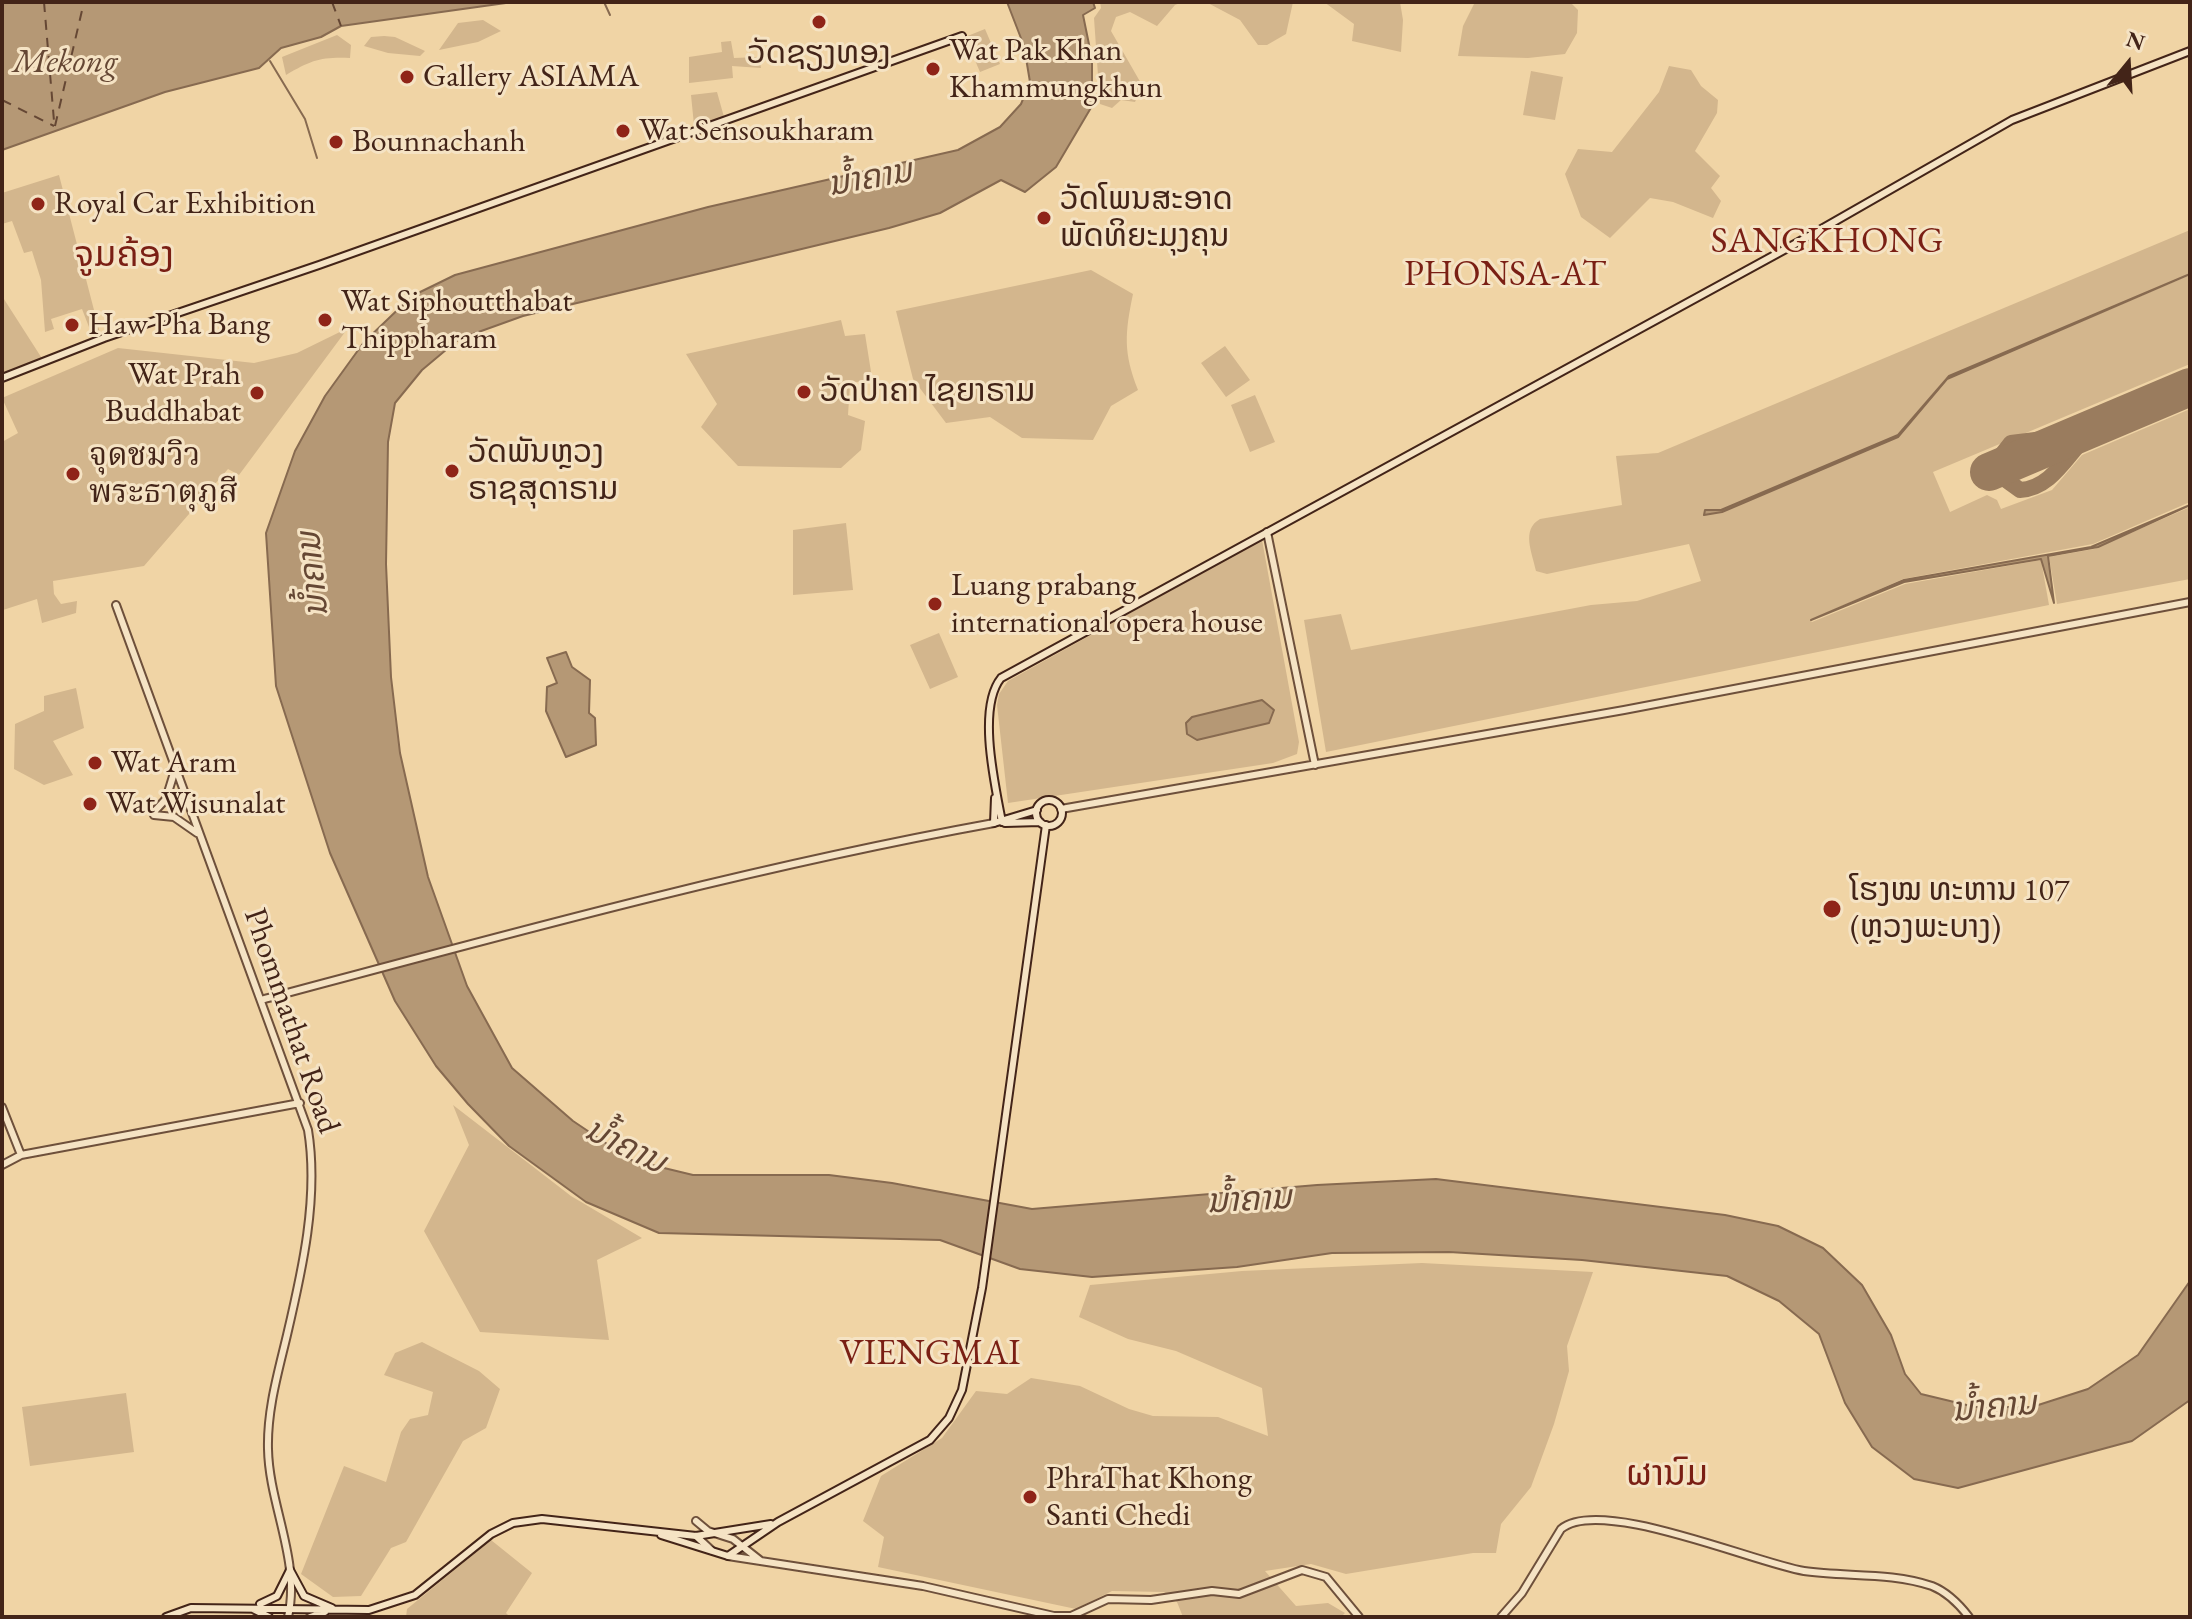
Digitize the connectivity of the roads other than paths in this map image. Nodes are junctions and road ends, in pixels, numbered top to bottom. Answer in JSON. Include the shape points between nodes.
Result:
{"nodes":[{"id":1,"x":962,"y":36,"type":"dead end"},
{"id":2,"x":2190,"y":51,"type":"edge"},
{"id":3,"x":2,"y":378,"type":"edge"},
{"id":4,"x":1267,"y":532,"type":"junction"},
{"id":5,"x":2190,"y":602,"type":"edge"},
{"id":6,"x":116,"y":605,"type":"dead end"},
{"id":7,"x":1315,"y":765,"type":"junction"},
{"id":8,"x":174,"y":770,"type":"junction"},
{"id":9,"x":1061,"y":809,"type":"junction"},
{"id":10,"x":1037,"y":810,"type":"junction"},
{"id":11,"x":998,"y":823,"type":"junction"},
{"id":12,"x":1043,"y":823,"type":"junction"},
{"id":13,"x":199,"y":834,"type":"junction"},
{"id":14,"x":261,"y":1000,"type":"junction"},
{"id":15,"x":300,"y":1103,"type":"junction"},
{"id":16,"x":2,"y":1107,"type":"edge"},
{"id":17,"x":21,"y":1155,"type":"junction"},
{"id":18,"x":2,"y":1165,"type":"edge"},
{"id":19,"x":696,"y":1521,"type":"dead end"},
{"id":20,"x":778,"y":1522,"type":"junction"},
{"id":21,"x":661,"y":1535,"type":"junction"},
{"id":22,"x":719,"y":1535,"type":"junction"},
{"id":23,"x":696,"y":1536,"type":"junction"},
{"id":24,"x":743,"y":1546,"type":"junction"},
{"id":25,"x":716,"y":1553,"type":"junction"},
{"id":26,"x":728,"y":1556,"type":"junction"},
{"id":27,"x":761,"y":1561,"type":"junction"},
{"id":28,"x":290,"y":1570,"type":"junction"},
{"id":29,"x":246,"y":1607,"type":"junction"},
{"id":30,"x":336,"y":1610,"type":"junction"},
{"id":31,"x":289,"y":1613,"type":"edge"},
{"id":32,"x":166,"y":1617,"type":"edge"},
{"id":33,"x":269,"y":1617,"type":"edge"},
{"id":34,"x":310,"y":1617,"type":"edge"},
{"id":35,"x":1359,"y":1617,"type":"edge"},
{"id":36,"x":1501,"y":1617,"type":"edge"},
{"id":37,"x":1969,"y":1617,"type":"edge"}],
"edges":[{"from":1,"to":3,"type":"street"},
{"from":2,"to":4,"type":"street","via":[[2012,120]]},
{"from":4,"to":7,"type":"street"},
{"from":4,"to":11,"type":"street","via":[[1001,678],[989,703]]},
{"from":5,"to":7,"type":"street"},
{"from":6,"to":8,"type":"street","name":"Phommathat Road"},
{"from":7,"to":9,"type":"street"},
{"from":8,"to":13,"type":"street","name":"Phommathat Road"},
{"from":8,"to":13,"type":"street","via":[[167,796],[153,814],[174,817]]},
{"from":9,"to":10,"type":"street","via":[[1047,800]]},
{"from":9,"to":12,"type":"street","via":[[1059,821]]},
{"from":10,"to":11,"type":"street"},
{"from":10,"to":12,"type":"street"},
{"from":11,"to":12,"type":"street"},
{"from":11,"to":14,"type":"street","via":[[800,860]]},
{"from":12,"to":20,"type":"street","via":[[966,1379],[941,1430],[930,1440]]},
{"from":13,"to":14,"type":"street","name":"Phommathat Road"},
{"from":14,"to":15,"type":"street","name":"Phommathat Road"},
{"from":15,"to":17,"type":"street"},
{"from":15,"to":28,"type":"street","name":"Phommathat Road","via":[[311,1150],[307,1222],[271,1403],[268,1447]]},
{"from":16,"to":17,"type":"street"},
{"from":17,"to":18,"type":"street"},
{"from":19,"to":22,"type":"street"},
{"from":20,"to":22,"type":"street"},
{"from":20,"to":24,"type":"street"},
{"from":21,"to":23,"type":"street"},
{"from":21,"to":25,"type":"street"},
{"from":21,"to":30,"type":"street","via":[[542,1519],[513,1523],[491,1534],[415,1595],[369,1610]]},
{"from":22,"to":23,"type":"street"},
{"from":22,"to":24,"type":"street"},
{"from":23,"to":25,"type":"street"},
{"from":24,"to":26,"type":"street"},
{"from":24,"to":27,"type":"street"},
{"from":25,"to":26,"type":"street"},
{"from":26,"to":27,"type":"street"},
{"from":27,"to":35,"type":"street","via":[[923,1586],[1054,1616],[1071,1616],[1108,1599],[1151,1600],[1212,1591],[1239,1594],[1302,1570],[1326,1577]]},
{"from":28,"to":29,"type":"street","via":[[277,1596]]},
{"from":28,"to":30,"type":"street","via":[[304,1596]]},
{"from":28,"to":31,"type":"street","name":"Phommathat Road"},
{"from":29,"to":31,"type":"street"},
{"from":29,"to":32,"type":"street","via":[[191,1608]]},
{"from":29,"to":33,"type":"street"},
{"from":30,"to":31,"type":"street"},
{"from":30,"to":34,"type":"street"},
{"from":36,"to":37,"type":"street","via":[[1561,1529],[1582,1522],[1681,1534],[1799,1570],[1921,1583],[1947,1594]]}]}
